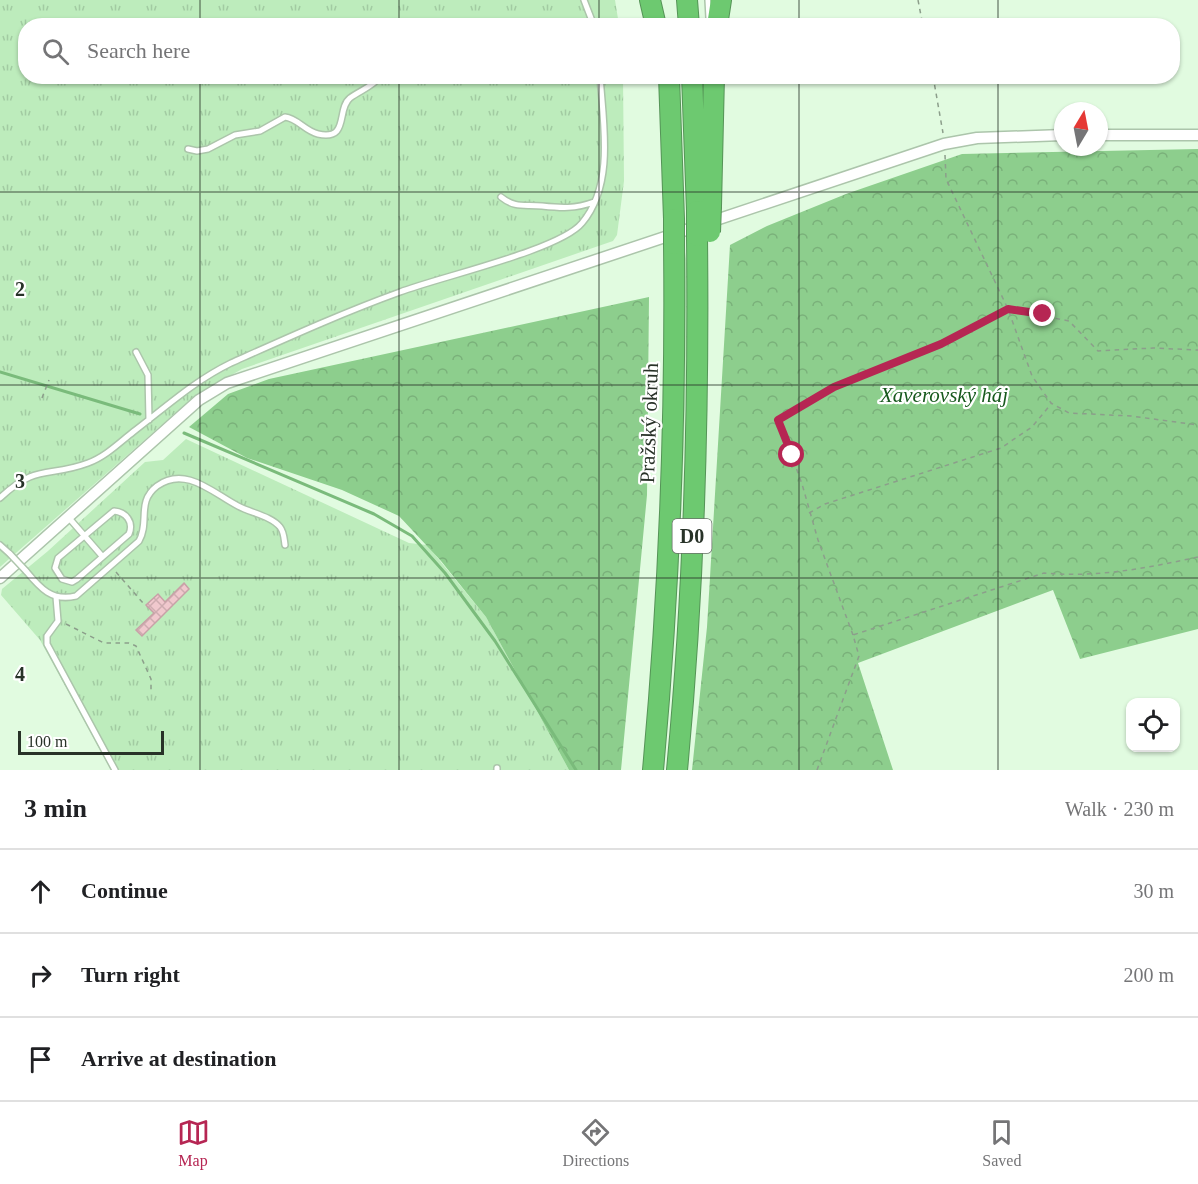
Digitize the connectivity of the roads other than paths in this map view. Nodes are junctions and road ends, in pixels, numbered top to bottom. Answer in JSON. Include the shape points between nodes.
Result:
{"nodes":[{"id":1,"x":584,"y":0,"type":"edge"},
{"id":2,"x":650,"y":0,"type":"edge"},
{"id":3,"x":662,"y":0,"type":"edge"},
{"id":4,"x":687,"y":0,"type":"edge"},
{"id":5,"x":708,"y":0,"type":"edge"},
{"id":6,"x":721,"y":0,"type":"edge"},
{"id":7,"x":591,"y":18,"type":"edge"},
{"id":8,"x":654,"y":18,"type":"edge"},
{"id":9,"x":664,"y":18,"type":"edge"},
{"id":10,"x":688,"y":18,"type":"edge"},
{"id":11,"x":709,"y":18,"type":"edge"},
{"id":12,"x":718,"y":18,"type":"edge"},
{"id":13,"x":370,"y":84,"type":"edge"},
{"id":14,"x":601,"y":84,"type":"edge"},
{"id":15,"x":669,"y":84,"type":"edge"},
{"id":16,"x":693,"y":84,"type":"edge"},
{"id":17,"x":712,"y":84,"type":"edge"},
{"id":18,"x":1054,"y":135,"type":"edge"},
{"id":19,"x":1108,"y":135,"type":"edge"},
{"id":20,"x":1198,"y":135,"type":"edge"},
{"id":21,"x":188,"y":149,"type":"dead end"},
{"id":22,"x":501,"y":197,"type":"dead end"},
{"id":23,"x":594,"y":202,"type":"junction"},
{"id":24,"x":704,"y":209,"type":"junction"},
{"id":25,"x":136,"y":352,"type":"dead end"},
{"id":26,"x":149,"y":420,"type":"junction"},
{"id":27,"x":0,"y":498,"type":"edge"},
{"id":28,"x":69,"y":518,"type":"junction"},
{"id":29,"x":84,"y":535,"type":"junction"},
{"id":30,"x":0,"y":545,"type":"edge"},
{"id":31,"x":285,"y":545,"type":"dead end"},
{"id":32,"x":102,"y":556,"type":"junction"},
{"id":33,"x":0,"y":578,"type":"edge"},
{"id":34,"x":56,"y":597,"type":"junction"},
{"id":35,"x":115,"y":770,"type":"edge"},
{"id":36,"x":653,"y":770,"type":"edge"},
{"id":37,"x":677,"y":770,"type":"edge"}],
"edges":[{"from":1,"to":7,"type":"lane"},
{"from":2,"to":8,"type":"highway"},
{"from":3,"to":9,"type":"highway"},
{"from":4,"to":10,"type":"highway"},
{"from":5,"to":11,"type":"lane"},
{"from":6,"to":12,"type":"highway"},
{"from":13,"to":21,"type":"lane","via":[[348,99],[341,125],[334,133],[312,132],[285,117],[260,131],[235,135],[197,151]]},
{"from":14,"to":23,"type":"lane","via":[[605,147]]},
{"from":15,"to":36,"type":"highway","name":"Pražský okruh","number":"D0","bridge":true,"via":[[674,219],[671,485]]},
{"from":16,"to":24,"type":"highway","number":"D0"},
{"from":17,"to":24,"type":"highway"},
{"from":18,"to":28,"type":"street","via":[[977,138],[944,144],[227,383],[199,400]]},
{"from":19,"to":20,"type":"street"},
{"from":22,"to":23,"type":"lane","via":[[521,207],[574,208]]},
{"from":23,"to":26,"type":"lane","via":[[581,224],[555,242],[400,291],[231,363],[205,376]]},
{"from":24,"to":37,"type":"highway","number":"D0","bridge":true,"via":[[690,576]]},
{"from":25,"to":26,"type":"lane","via":[[148,375]]},
{"from":26,"to":27,"type":"lane","via":[[101,457],[87,464],[23,478]]},
{"from":28,"to":29,"type":"lane"},
{"from":28,"to":33,"type":"street"},
{"from":29,"to":32,"type":"lane"},
{"from":29,"to":32,"type":"lane","via":[[110,512],[119,511],[129,519],[129,534]]},
{"from":29,"to":32,"type":"lane","via":[[56,563],[56,572],[62,579],[72,582]]},
{"from":30,"to":34,"type":"lane","bridge":true,"via":[[41,589]]},
{"from":31,"to":34,"type":"lane","via":[[283,532],[276,524],[213,489],[171,480],[148,495],[143,507],[143,535],[133,549],[76,596]]},
{"from":34,"to":35,"type":"lane","via":[[58,621],[47,636],[47,644]]}]}
